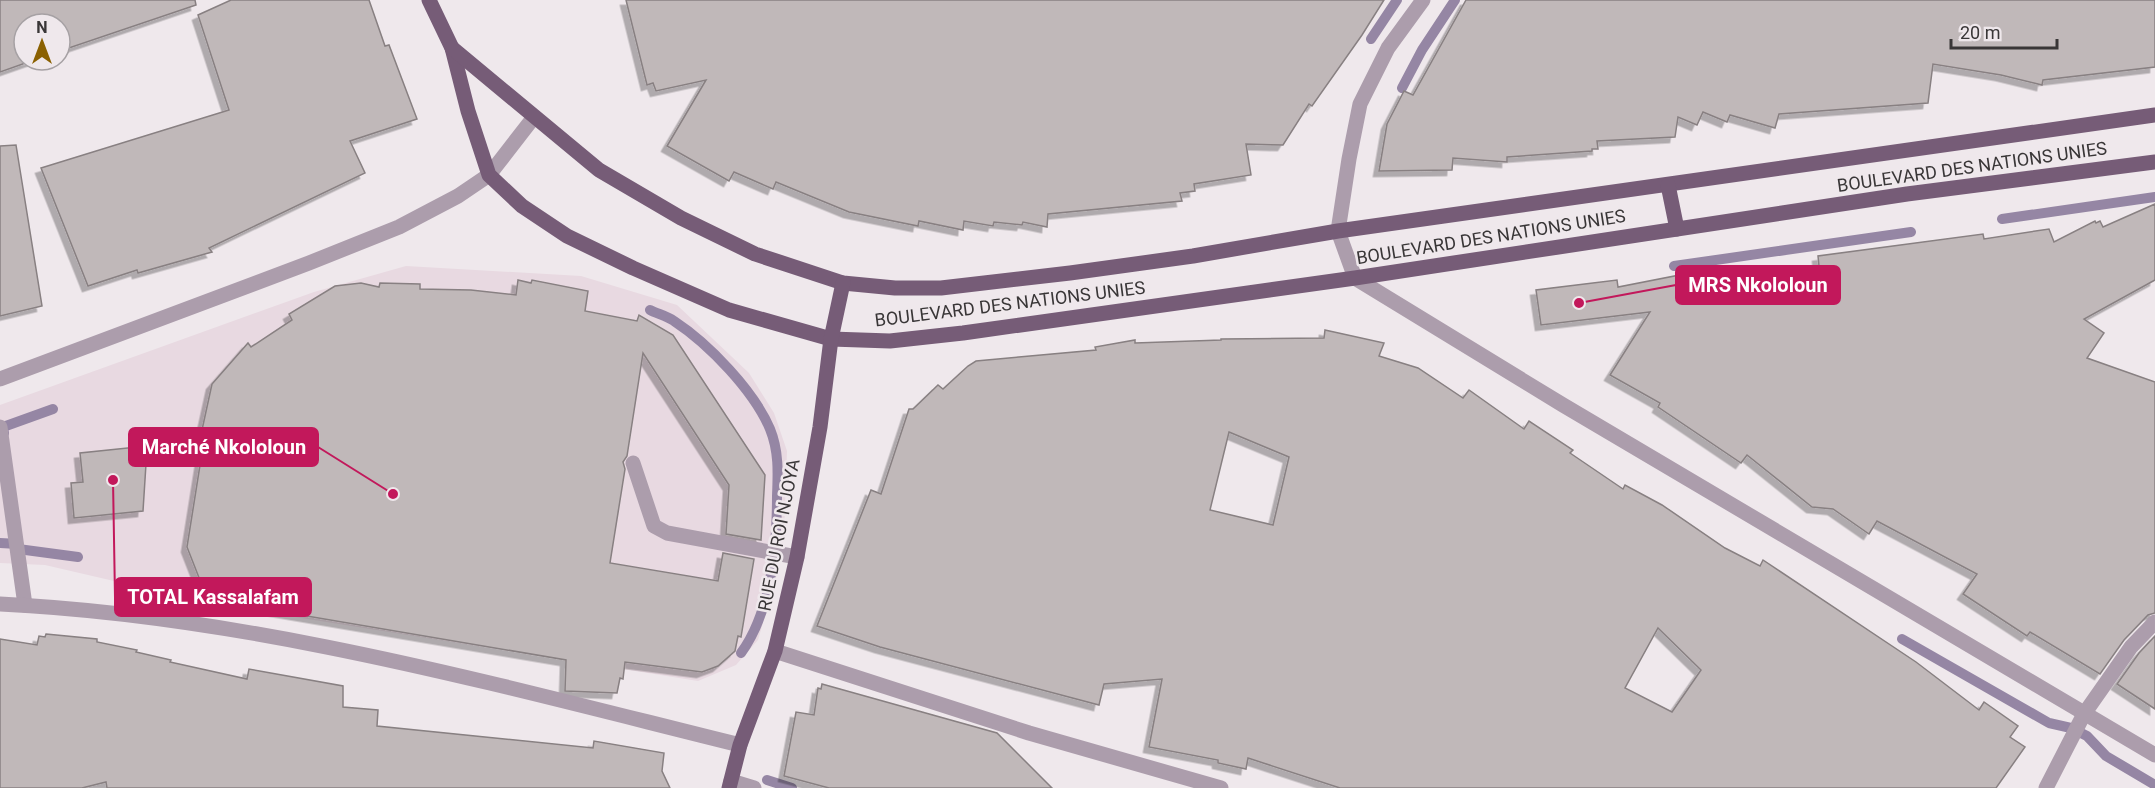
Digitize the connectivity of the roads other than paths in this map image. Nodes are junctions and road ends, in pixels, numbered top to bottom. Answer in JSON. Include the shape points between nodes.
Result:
{"nodes":[{"id":1,"x":429,"y":0,"type":"edge"},
{"id":2,"x":1423,"y":0,"type":"edge"},
{"id":3,"x":452,"y":48,"type":"junction"},
{"id":4,"x":2155,"y":115,"type":"edge"},
{"id":5,"x":534,"y":117,"type":"junction"},
{"id":6,"x":2155,"y":162,"type":"edge"},
{"id":7,"x":489,"y":175,"type":"junction"},
{"id":8,"x":1668,"y":185,"type":"junction"},
{"id":9,"x":1677,"y":229,"type":"junction"},
{"id":10,"x":1338,"y":231,"type":"junction"},
{"id":11,"x":1354,"y":278,"type":"junction"},
{"id":12,"x":843,"y":283,"type":"junction"},
{"id":13,"x":831,"y":339,"type":"junction"},
{"id":14,"x":0,"y":379,"type":"edge"},
{"id":15,"x":0,"y":428,"type":"edge"},
{"id":16,"x":633,"y":463,"type":"dead end"},
{"id":17,"x":4,"y":485,"type":"edge"},
{"id":18,"x":797,"y":557,"type":"junction"},
{"id":19,"x":0,"y":604,"type":"edge"},
{"id":20,"x":26,"y":605,"type":"junction"},
{"id":21,"x":2155,"y":622,"type":"edge"},
{"id":22,"x":775,"y":651,"type":"junction"},
{"id":23,"x":2084,"y":714,"type":"junction"},
{"id":24,"x":740,"y":745,"type":"junction"},
{"id":25,"x":2155,"y":755,"type":"edge"},
{"id":26,"x":730,"y":785,"type":"edge"},
{"id":27,"x":753,"y":788,"type":"edge"},
{"id":28,"x":1221,"y":788,"type":"edge"},
{"id":29,"x":2046,"y":788,"type":"edge"}],
"edges":[{"from":1,"to":3,"type":"main road"},
{"from":2,"to":10,"type":"street","via":[[1388,48],[1360,104]]},
{"from":3,"to":5,"type":"main road","name":"BOULEVARD DES NATIONS UNIES"},
{"from":3,"to":7,"type":"main road"},
{"from":4,"to":8,"type":"main road","name":"BOULEVARD DES NATIONS UNIES"},
{"from":5,"to":7,"type":"street"},
{"from":5,"to":12,"type":"main road","name":"BOULEVARD DES NATIONS UNIES","via":[[599,170],[681,218],[755,254]]},
{"from":6,"to":9,"type":"main road","name":"BOULEVARD DES NATIONS UNIES"},
{"from":7,"to":13,"type":"main road","name":"BOULEVARD DES NATIONS UNIES","via":[[522,206],[567,236],[633,268],[729,310]]},
{"from":7,"to":14,"type":"street","via":[[399,227]]},
{"from":8,"to":9,"type":"main road"},
{"from":8,"to":10,"type":"main road","name":"BOULEVARD DES NATIONS UNIES"},
{"from":9,"to":11,"type":"main road","name":"BOULEVARD DES NATIONS UNIES"},
{"from":10,"to":11,"type":"street"},
{"from":10,"to":12,"type":"main road","name":"BOULEVARD DES NATIONS UNIES","via":[[1193,256],[941,288]]},
{"from":11,"to":13,"type":"main road","name":"BOULEVARD DES NATIONS UNIES","via":[[911,339]]},
{"from":11,"to":23,"type":"street"},
{"from":12,"to":13,"type":"main road","name":"RUE DU ROI NJOYA"},
{"from":13,"to":18,"type":"main road","name":"RUE DU ROI NJOYA"},
{"from":15,"to":17,"type":"street"},
{"from":16,"to":18,"type":"street","via":[[654,526],[667,533]]},
{"from":17,"to":20,"type":"street"},
{"from":18,"to":22,"type":"main road","name":"RUE DU ROI NJOYA"},
{"from":19,"to":20,"type":"street"},
{"from":20,"to":24,"type":"street","via":[[171,620],[313,644]]},
{"from":21,"to":23,"type":"street","via":[[2131,647]]},
{"from":22,"to":24,"type":"main road","name":"RUE DU ROI NJOYA"},
{"from":22,"to":28,"type":"street","via":[[1029,733]]},
{"from":23,"to":25,"type":"street"},
{"from":23,"to":29,"type":"street"},
{"from":24,"to":26,"type":"main road","name":"RUE DU ROI NJOYA"},
{"from":26,"to":27,"type":"street"}]}
